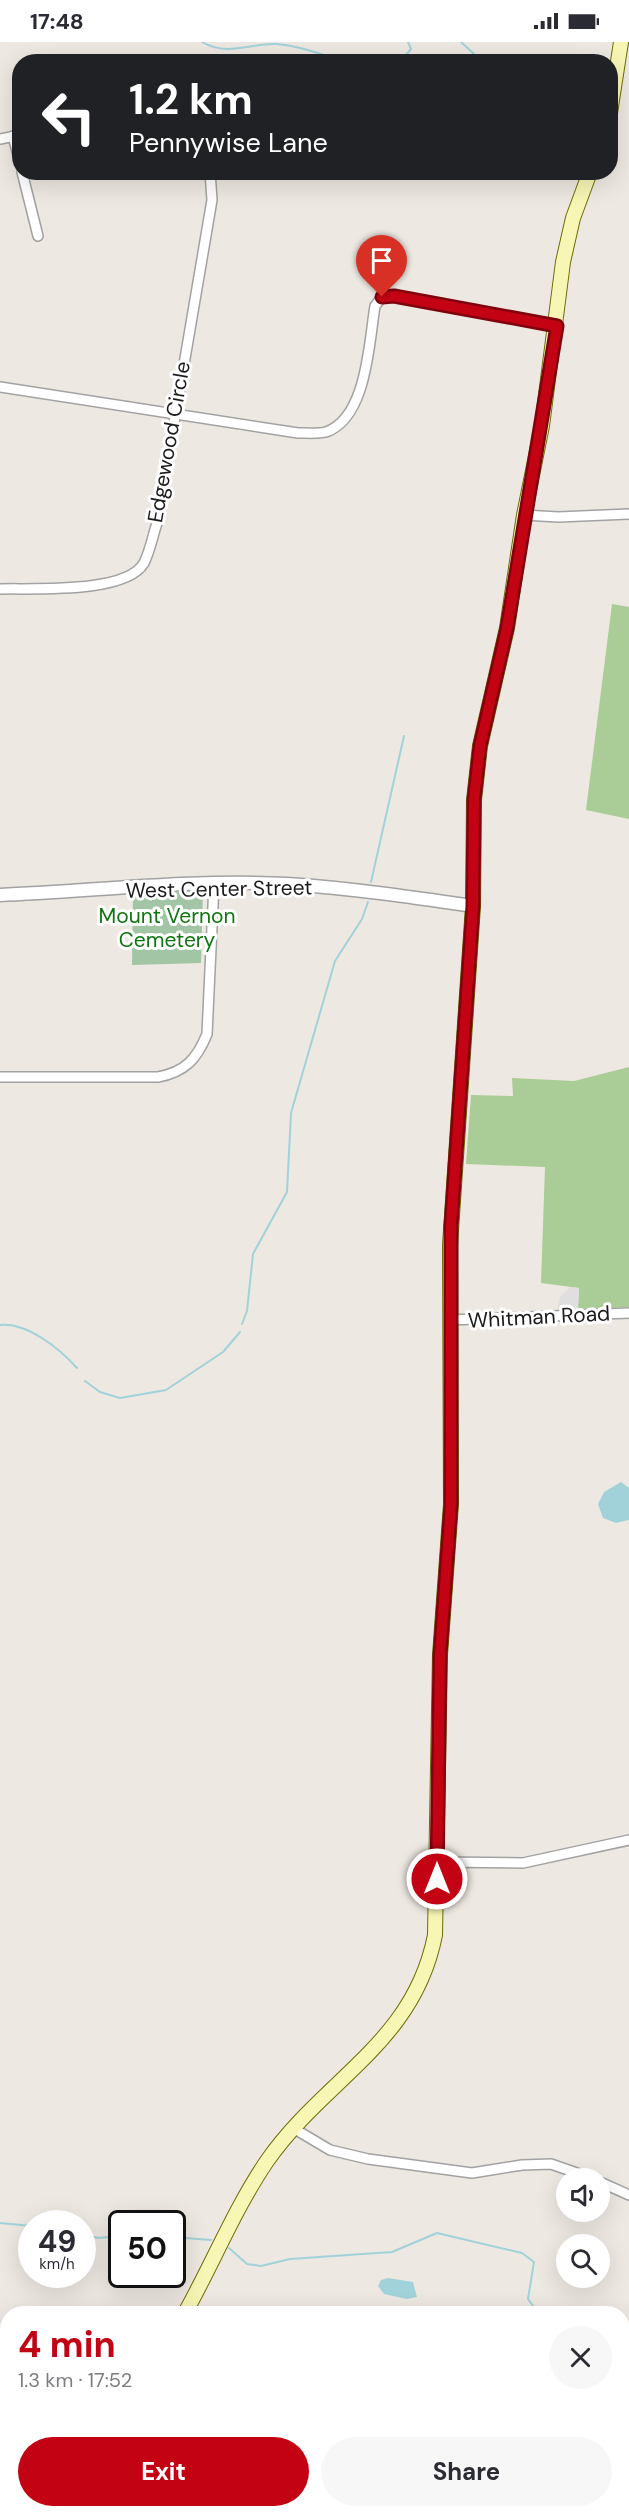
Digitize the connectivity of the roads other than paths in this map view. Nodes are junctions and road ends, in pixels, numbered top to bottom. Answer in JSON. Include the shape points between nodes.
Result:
{"nodes":[{"id":1,"x":621,"y":42,"type":"edge"},
{"id":2,"x":618,"y":70,"type":"edge"},
{"id":3,"x":24,"y":180,"type":"edge"},
{"id":4,"x":211,"y":180,"type":"edge"},
{"id":5,"x":587,"y":180,"type":"edge"},
{"id":6,"x":38,"y":236,"type":"dead end"},
{"id":7,"x":557,"y":326,"type":"junction"},
{"id":8,"x":0,"y":387,"type":"edge"},
{"id":9,"x":174,"y":414,"type":"junction"},
{"id":10,"x":629,"y":514,"type":"edge"},
{"id":11,"x":524,"y":515,"type":"junction"},
{"id":12,"x":0,"y":590,"type":"edge"},
{"id":13,"x":214,"y":884,"type":"junction"},
{"id":14,"x":0,"y":895,"type":"edge"},
{"id":15,"x":473,"y":906,"type":"junction"},
{"id":16,"x":0,"y":1077,"type":"edge"},
{"id":17,"x":629,"y":1313,"type":"edge"},
{"id":18,"x":449,"y":1320,"type":"junction"},
{"id":19,"x":629,"y":1840,"type":"edge"},
{"id":20,"x":437,"y":1862,"type":"junction"},
{"id":21,"x":292,"y":2128,"type":"junction"},
{"id":22,"x":562,"y":2168,"type":"edge"},
{"id":23,"x":610,"y":2186,"type":"edge"},
{"id":24,"x":629,"y":2195,"type":"edge"},
{"id":25,"x":192,"y":2306,"type":"edge"}],
"edges":[{"from":1,"to":2,"type":"main road"},
{"from":3,"to":6,"type":"street"},
{"from":4,"to":9,"type":"street","name":"Edgewood Circle","via":[[212,200]]},
{"from":5,"to":7,"type":"main road","via":[[563,262]]},
{"from":7,"to":9,"type":"street","via":[[382,297],[375,306],[362,388],[342,420],[326,432],[298,433]]},
{"from":7,"to":11,"type":"main road"},
{"from":8,"to":9,"type":"street"},
{"from":9,"to":12,"type":"street","name":"Edgewood Circle","via":[[157,523],[143,564],[126,578],[107,584]]},
{"from":10,"to":11,"type":"street"},
{"from":11,"to":15,"type":"main road","via":[[507,628],[480,746],[474,800]]},
{"from":13,"to":14,"type":"street","name":"West Center Street"},
{"from":13,"to":15,"type":"street","name":"West Center Street","via":[[286,884]]},
{"from":13,"to":16,"type":"street","via":[[207,1034],[199,1054],[187,1066],[175,1074],[158,1077]]},
{"from":15,"to":18,"type":"main road","via":[[452,1207]]},
{"from":17,"to":18,"type":"street","name":"Whitman Road"},
{"from":18,"to":20,"type":"main road","via":[[451,1504],[440,1655]]},
{"from":19,"to":20,"type":"street","via":[[523,1863]]},
{"from":20,"to":21,"type":"main road","via":[[435,1935],[416,1995],[397,2024]]},
{"from":21,"to":22,"type":"street","via":[[330,2150],[368,2159],[472,2174],[522,2165],[551,2164]]},
{"from":21,"to":25,"type":"main road","via":[[266,2163]]},
{"from":23,"to":24,"type":"street"}]}
